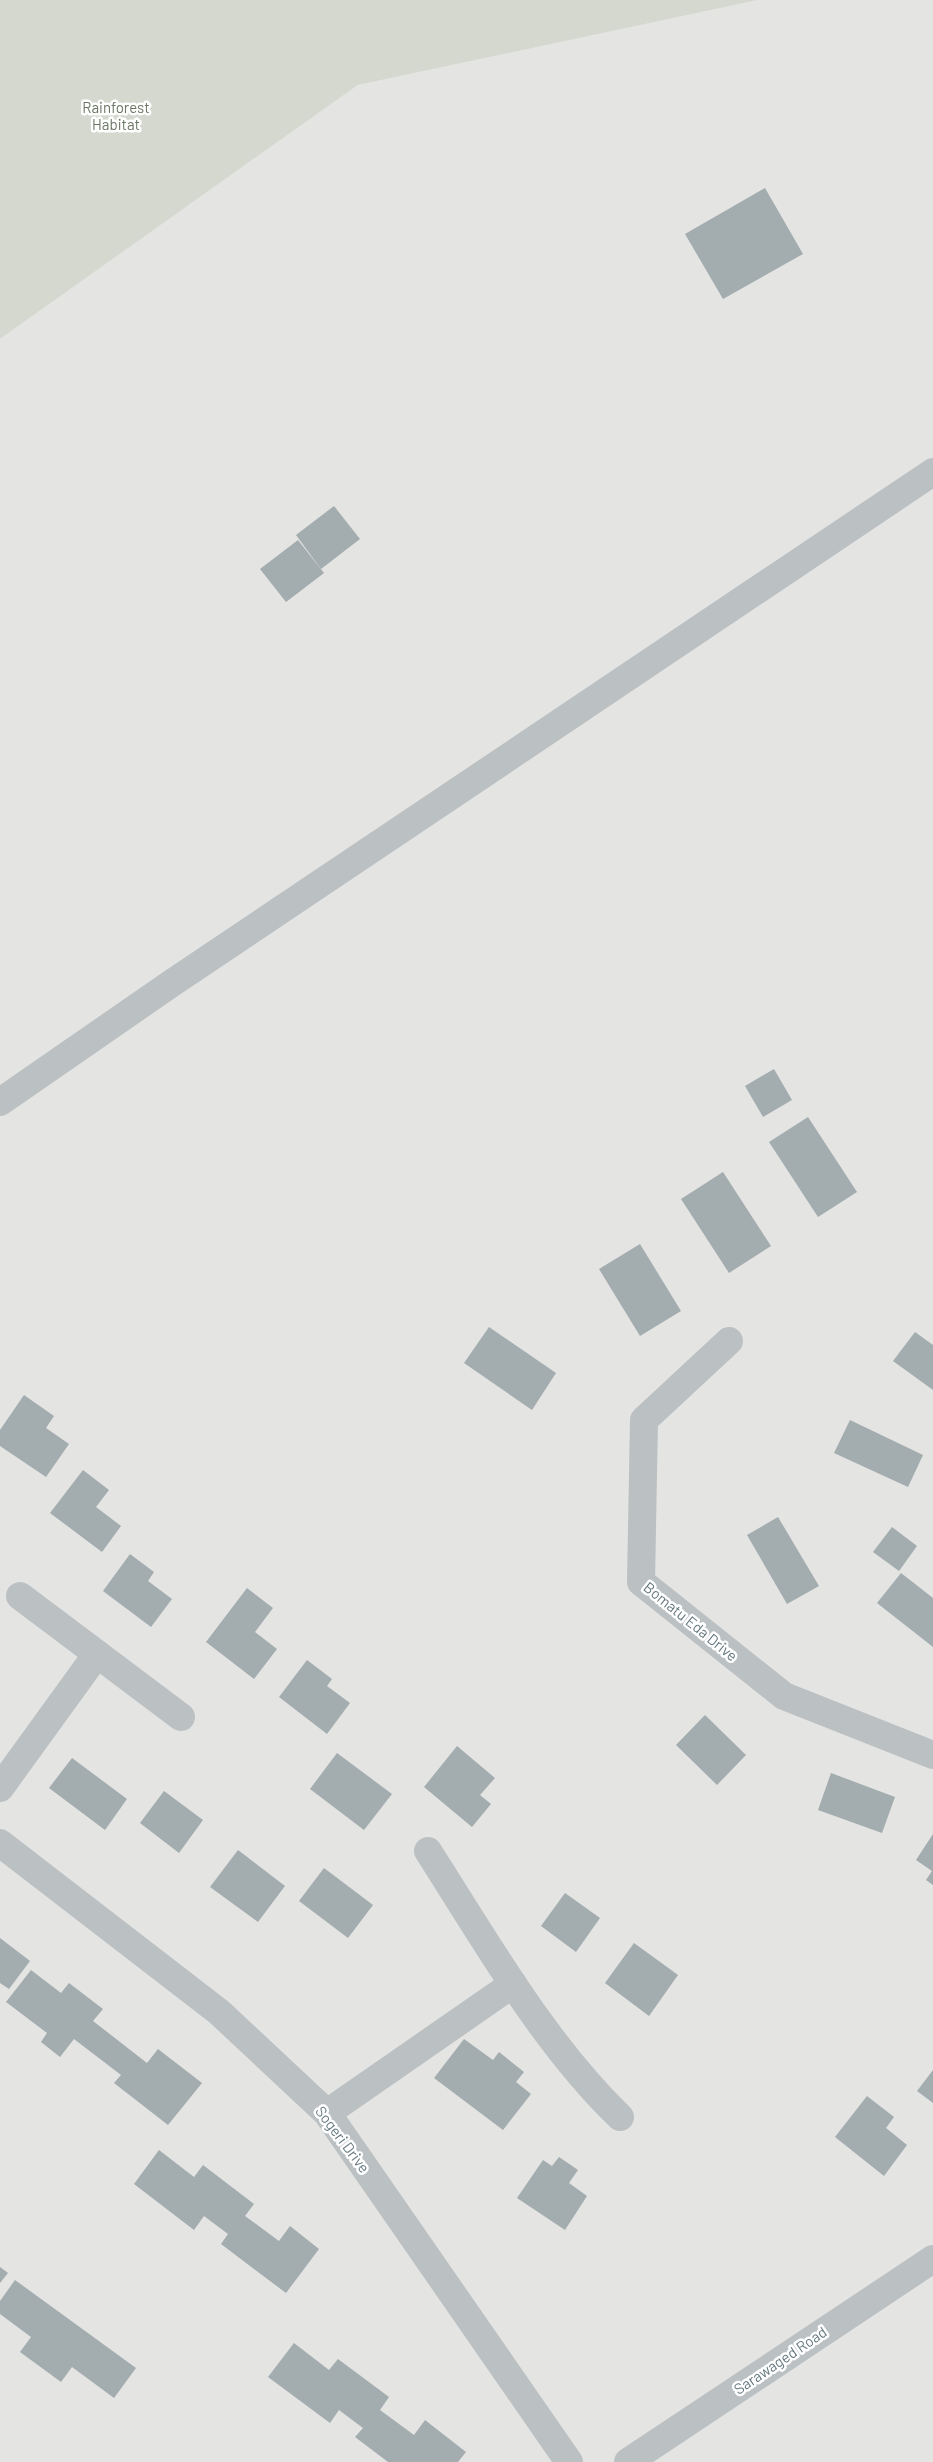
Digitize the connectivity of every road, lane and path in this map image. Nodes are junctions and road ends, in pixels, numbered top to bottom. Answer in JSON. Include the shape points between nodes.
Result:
{"nodes":[{"id":1,"x":933,"y":472,"type":"edge"},
{"id":2,"x":0,"y":1102,"type":"edge"},
{"id":3,"x":729,"y":1341,"type":"dead end"},
{"id":4,"x":20,"y":1596,"type":"dead end"},
{"id":5,"x":97,"y":1654,"type":"junction"},
{"id":6,"x":181,"y":1717,"type":"dead end"},
{"id":7,"x":933,"y":1756,"type":"edge"},
{"id":8,"x":0,"y":1788,"type":"edge"},
{"id":9,"x":0,"y":1843,"type":"edge"},
{"id":10,"x":428,"y":1851,"type":"dead end"},
{"id":11,"x":513,"y":1984,"type":"junction"},
{"id":12,"x":327,"y":2113,"type":"junction"},
{"id":13,"x":620,"y":2117,"type":"dead end"},
{"id":14,"x":933,"y":2259,"type":"edge"},
{"id":15,"x":569,"y":2462,"type":"edge"},
{"id":16,"x":628,"y":2462,"type":"edge"}],
"edges":[{"from":1,"to":2,"type":"street"},
{"from":3,"to":7,"type":"street","name":"Bomatu Eda Drive","via":[[644,1420],[641,1582],[784,1696]]},
{"from":4,"to":5,"type":"street"},
{"from":5,"to":6,"type":"street"},
{"from":5,"to":8,"type":"street"},
{"from":9,"to":12,"type":"street","name":"Sogeri Drive","via":[[219,2012]]},
{"from":10,"to":11,"type":"street"},
{"from":11,"to":12,"type":"street"},
{"from":11,"to":13,"type":"street","via":[[591,2090]]},
{"from":12,"to":15,"type":"street","name":"Sogeri Drive"},
{"from":14,"to":16,"type":"street","name":"Sarawaged Road"}]}
